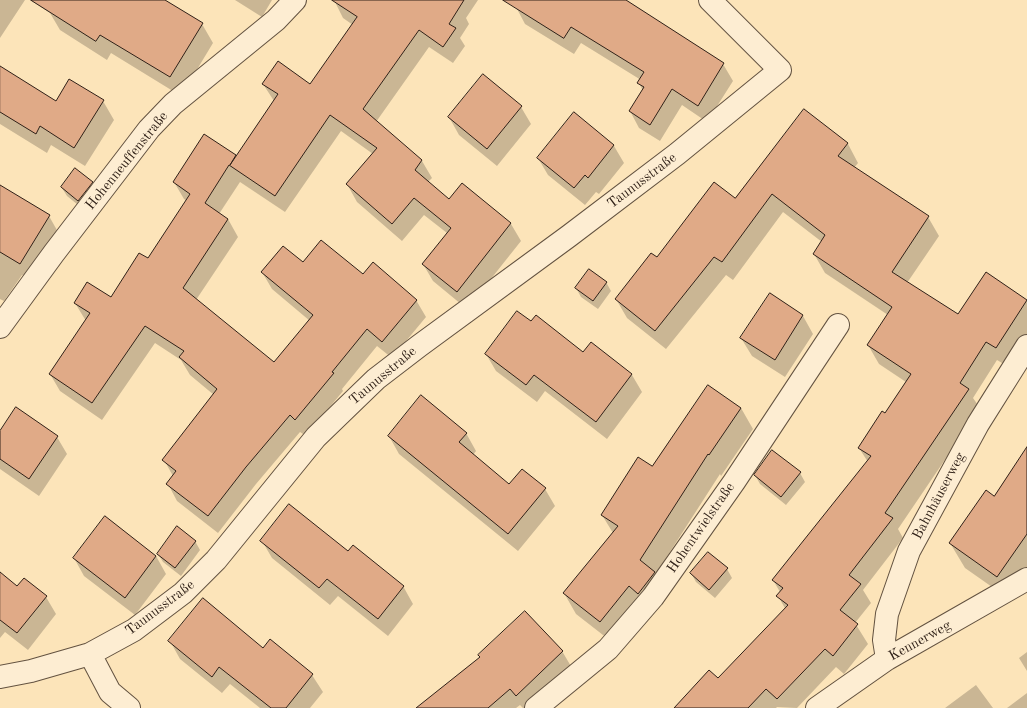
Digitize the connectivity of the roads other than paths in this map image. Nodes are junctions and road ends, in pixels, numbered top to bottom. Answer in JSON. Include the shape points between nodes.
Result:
{"nodes":[{"id":1,"x":294,"y":0,"type":"edge"},
{"id":2,"x":710,"y":0,"type":"edge"},
{"id":3,"x":838,"y":325,"type":"dead end"},
{"id":4,"x":0,"y":327,"type":"edge"},
{"id":5,"x":1027,"y":346,"type":"edge"},
{"id":6,"x":1027,"y":579,"type":"edge"},
{"id":7,"x":90,"y":654,"type":"junction"},
{"id":8,"x":887,"y":659,"type":"junction"},
{"id":9,"x":0,"y":677,"type":"edge"},
{"id":10,"x":129,"y":708,"type":"edge"},
{"id":11,"x":536,"y":708,"type":"edge"},
{"id":12,"x":817,"y":708,"type":"edge"}],
"edges":[{"from":1,"to":4,"type":"street","name":"Hohenneuffenstraße","via":[[276,20],[173,104],[149,129]]},
{"from":2,"to":7,"type":"street","name":"Taunusstraße","via":[[780,70],[677,154],[376,379],[316,437],[216,560],[183,593],[134,630]]},
{"from":3,"to":11,"type":"street","name":"Hohentwielstraße","via":[[734,482],[653,597],[608,649]]},
{"from":5,"to":8,"type":"street","name":"Bahnhäuserweg","via":[[978,424],[909,551],[888,614],[884,640]]},
{"from":6,"to":8,"type":"street","name":"Kennerweg"},
{"from":7,"to":9,"type":"street","name":"Taunusstraße"},
{"from":7,"to":10,"type":"street","via":[[110,692]]},
{"from":8,"to":12,"type":"street","name":"Kennerweg"}]}
